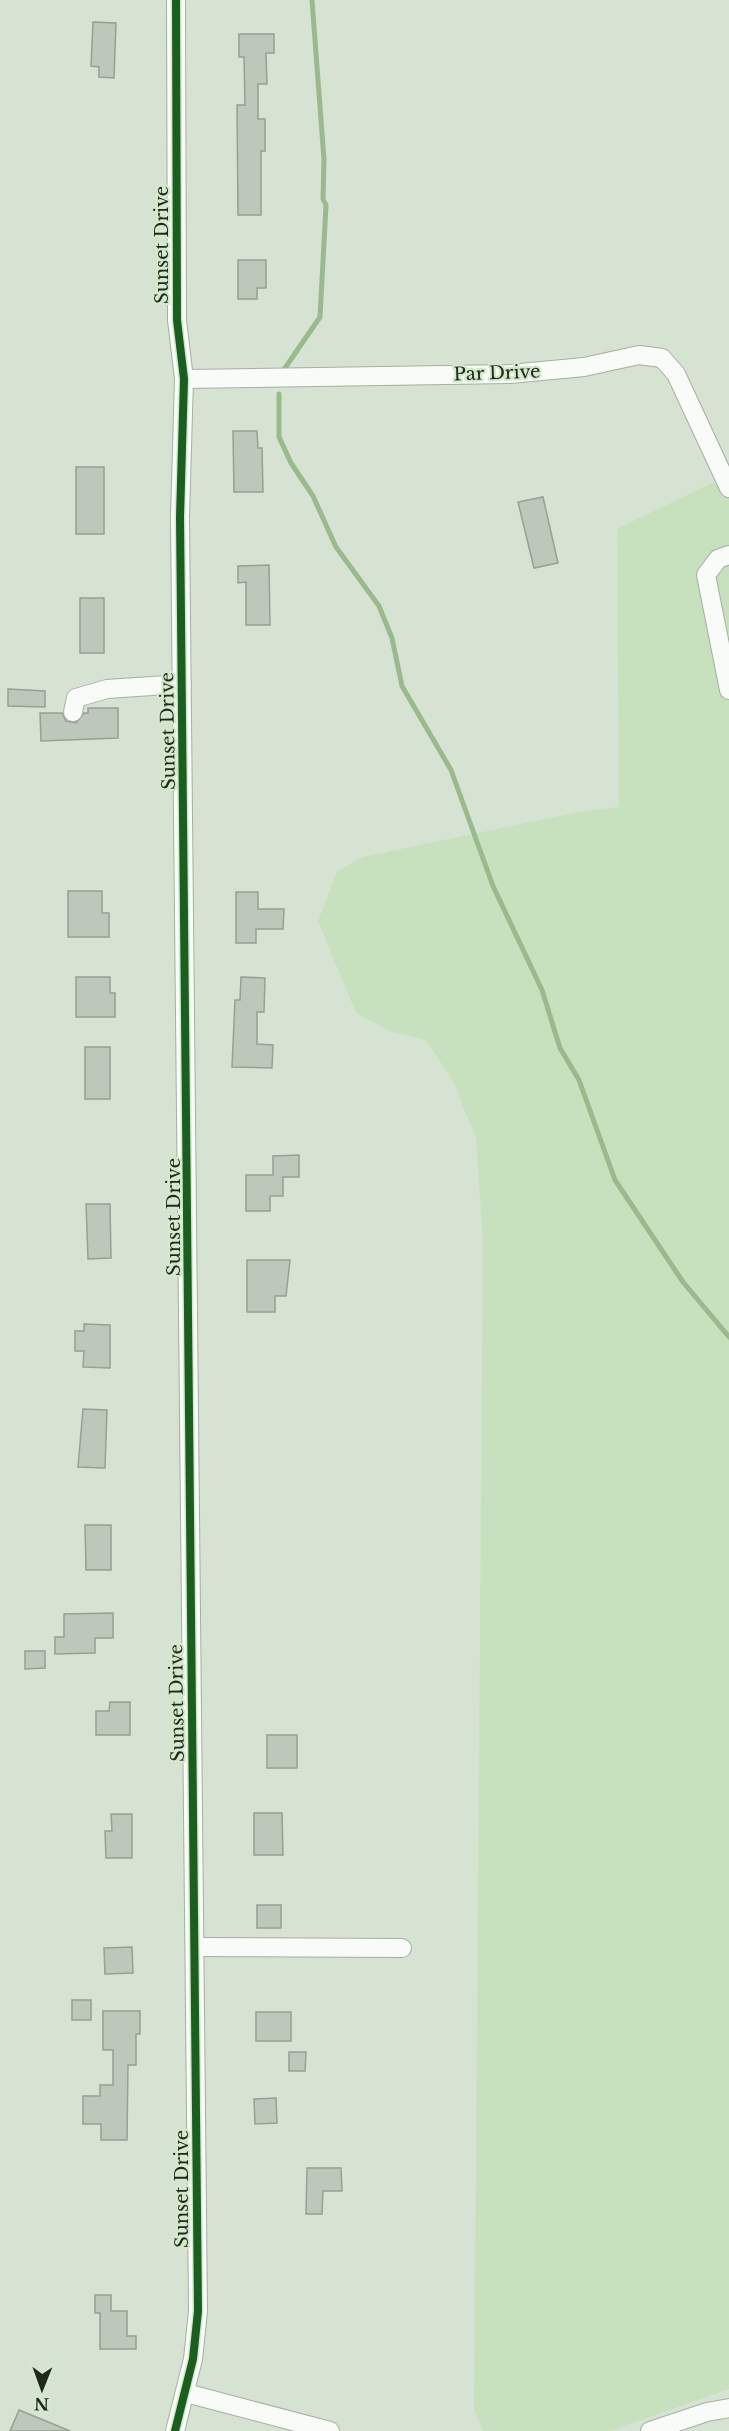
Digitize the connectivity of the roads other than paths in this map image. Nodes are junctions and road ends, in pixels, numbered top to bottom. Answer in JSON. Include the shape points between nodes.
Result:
{"nodes":[{"id":1,"x":176,"y":0,"type":"edge"},
{"id":2,"x":184,"y":379,"type":"junction"},
{"id":3,"x":729,"y":488,"type":"edge"},
{"id":4,"x":729,"y":555,"type":"edge"},
{"id":5,"x":724,"y":640,"type":"edge"},
{"id":6,"x":182,"y":684,"type":"junction"},
{"id":7,"x":729,"y":690,"type":"edge"},
{"id":8,"x":73,"y":712,"type":"dead end"},
{"id":9,"x":195,"y":1947,"type":"junction"},
{"id":10,"x":402,"y":1948,"type":"dead end"},
{"id":11,"x":186,"y":2393,"type":"junction"},
{"id":12,"x":729,"y":2408,"type":"edge"},
{"id":13,"x":175,"y":2431,"type":"edge"},
{"id":14,"x":330,"y":2431,"type":"edge"},
{"id":15,"x":650,"y":2431,"type":"edge"}],
"edges":[{"from":1,"to":2,"type":"street","name":"Sunset Drive","via":[[177,321]]},
{"from":2,"to":3,"type":"street","name":"Par Drive","via":[[510,374],[584,368],[639,355],[662,358],[676,374]]},
{"from":2,"to":6,"type":"street","name":"Sunset Drive","via":[[180,517]]},
{"from":4,"to":5,"type":"street","via":[[718,559],[706,575]]},
{"from":5,"to":7,"type":"street"},
{"from":6,"to":8,"type":"street","via":[[107,689],[76,698]]},
{"from":6,"to":9,"type":"street","name":"Sunset Drive"},
{"from":9,"to":10,"type":"street"},
{"from":9,"to":11,"type":"street","name":"Sunset Drive","via":[[198,2311]]},
{"from":11,"to":13,"type":"street","name":"Sunset Drive"},
{"from":11,"to":14,"type":"street"},
{"from":12,"to":15,"type":"street"}]}
